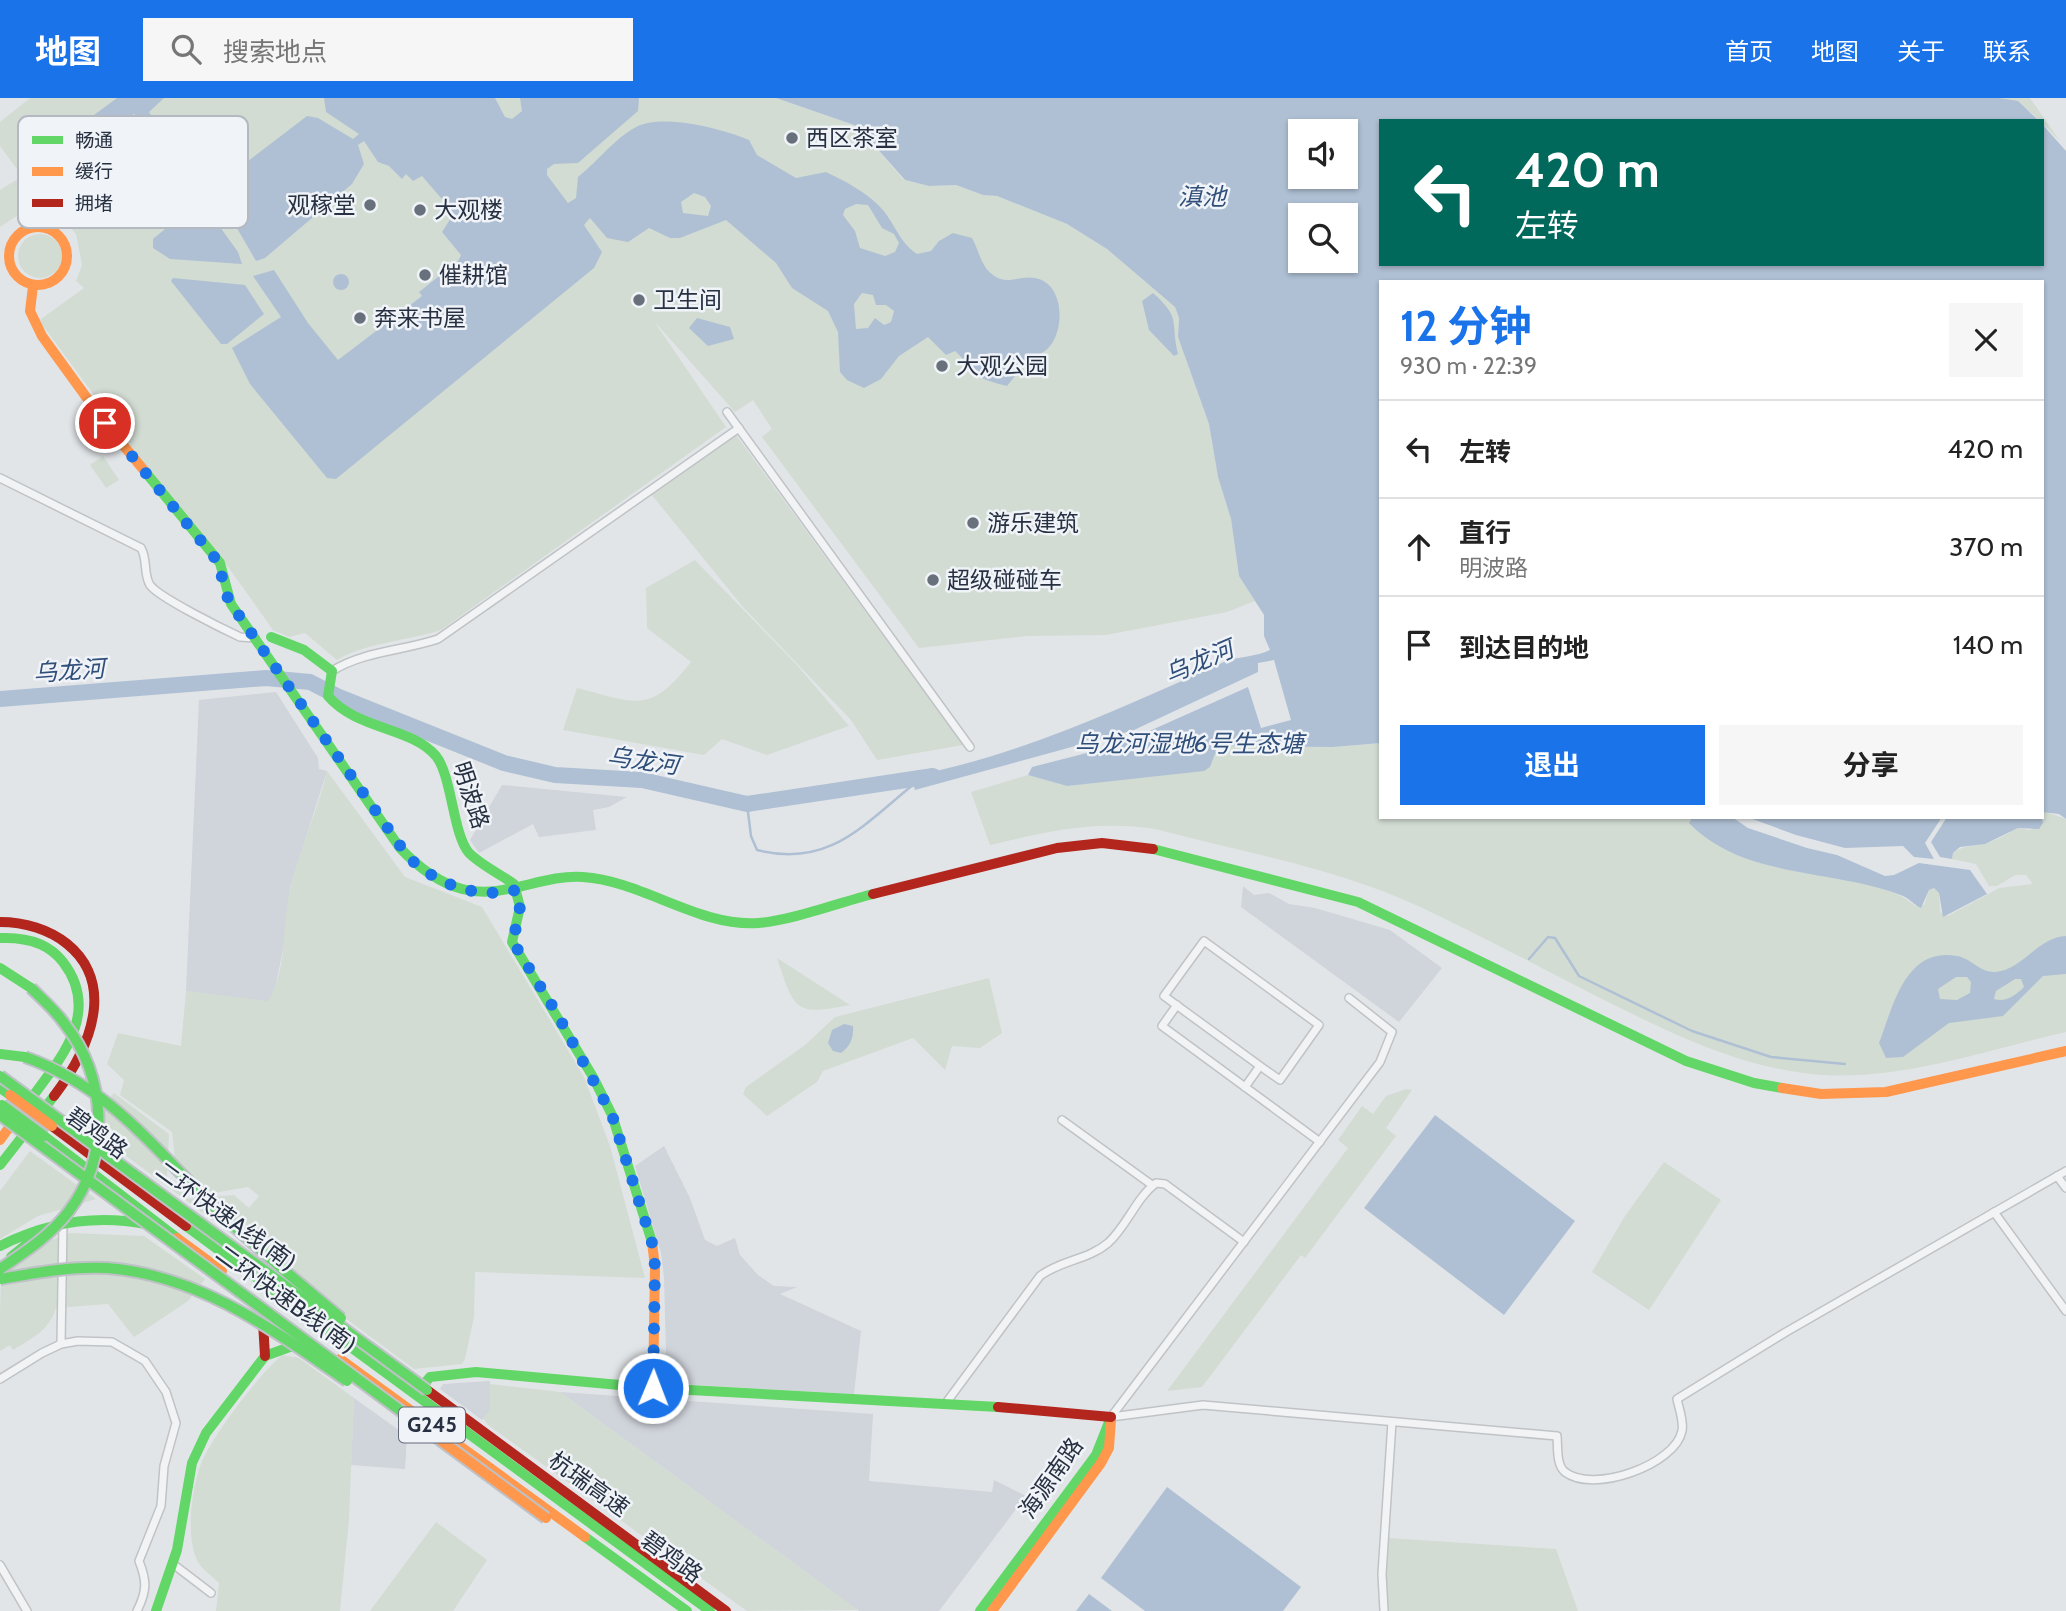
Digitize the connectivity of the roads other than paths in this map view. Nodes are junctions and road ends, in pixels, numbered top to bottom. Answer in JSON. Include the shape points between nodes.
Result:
{"nodes":[{"id":1,"x":4,"y":252,"type":"edge"},
{"id":2,"x":33,"y":286,"type":"junction"},
{"id":3,"x":727,"y":412,"type":"dead end"},
{"id":4,"x":739,"y":428,"type":"junction"},
{"id":5,"x":0,"y":478,"type":"edge"},
{"id":6,"x":271,"y":637,"type":"dead end"},
{"id":7,"x":255,"y":638,"type":"junction"},
{"id":8,"x":333,"y":675,"type":"junction"},
{"id":9,"x":970,"y":747,"type":"dead end"},
{"id":10,"x":517,"y":890,"type":"junction"},
{"id":11,"x":0,"y":922,"type":"edge"},
{"id":12,"x":0,"y":938,"type":"edge"},
{"id":13,"x":0,"y":968,"type":"edge"},
{"id":14,"x":1349,"y":998,"type":"dead end"},
{"id":15,"x":1177,"y":1005,"type":"junction"},
{"id":16,"x":2066,"y":1051,"type":"edge"},
{"id":17,"x":0,"y":1054,"type":"edge"},
{"id":18,"x":1260,"y":1066,"type":"junction"},
{"id":19,"x":0,"y":1076,"type":"edge"},
{"id":20,"x":1245,"y":1087,"type":"junction"},
{"id":21,"x":5,"y":1092,"type":"edge"},
{"id":22,"x":1,"y":1108,"type":"edge"},
{"id":23,"x":1062,"y":1120,"type":"dead end"},
{"id":24,"x":0,"y":1140,"type":"edge"},
{"id":25,"x":1320,"y":1142,"type":"junction"},
{"id":26,"x":0,"y":1166,"type":"edge"},
{"id":27,"x":2066,"y":1171,"type":"edge"},
{"id":28,"x":2057,"y":1176,"type":"junction"},
{"id":29,"x":1152,"y":1185,"type":"junction"},
{"id":30,"x":2066,"y":1188,"type":"edge"},
{"id":31,"x":1994,"y":1212,"type":"junction"},
{"id":32,"x":60,"y":1223,"type":"junction"},
{"id":33,"x":177,"y":1238,"type":"junction"},
{"id":34,"x":1244,"y":1242,"type":"junction"},
{"id":35,"x":0,"y":1246,"type":"edge"},
{"id":36,"x":0,"y":1270,"type":"edge"},
{"id":37,"x":0,"y":1279,"type":"edge"},
{"id":38,"x":258,"y":1299,"type":"junction"},
{"id":39,"x":2066,"y":1311,"type":"edge"},
{"id":40,"x":316,"y":1341,"type":"junction"},
{"id":41,"x":61,"y":1344,"type":"junction"},
{"id":42,"x":265,"y":1356,"type":"junction"},
{"id":43,"x":0,"y":1379,"type":"edge"},
{"id":44,"x":653,"y":1388,"type":"junction"},
{"id":45,"x":421,"y":1392,"type":"junction"},
{"id":46,"x":946,"y":1404,"type":"junction"},
{"id":47,"x":1111,"y":1417,"type":"junction"},
{"id":48,"x":1392,"y":1422,"type":"junction"},
{"id":49,"x":546,"y":1518,"type":"junction"},
{"id":50,"x":173,"y":1564,"type":"junction"},
{"id":51,"x":0,"y":1565,"type":"edge"},
{"id":52,"x":211,"y":1593,"type":"dead end"},
{"id":53,"x":27,"y":1611,"type":"edge"},
{"id":54,"x":137,"y":1611,"type":"edge"},
{"id":55,"x":156,"y":1611,"type":"edge"},
{"id":56,"x":672,"y":1611,"type":"edge"},
{"id":57,"x":687,"y":1611,"type":"edge"},
{"id":58,"x":710,"y":1611,"type":"edge"},
{"id":59,"x":726,"y":1611,"type":"edge"},
{"id":60,"x":980,"y":1611,"type":"edge"},
{"id":61,"x":992,"y":1611,"type":"edge"},
{"id":62,"x":1384,"y":1611,"type":"edge"}],
"edges":[{"from":1,"to":2,"type":"main road","via":[[12,271]]},
{"from":1,"to":2,"type":"main road","via":[[27,228],[47,228],[63,240],[68,259],[61,275]]},
{"from":2,"to":7,"type":"main road","via":[[30,311],[42,336],[105,423],[219,563],[225,592]]},
{"from":3,"to":4,"type":"street"},
{"from":4,"to":8,"type":"street","via":[[438,639],[354,657]]},
{"from":4,"to":9,"type":"street"},
{"from":5,"to":7,"type":"street","via":[[141,548],[147,578],[157,591],[240,637]]},
{"from":6,"to":8,"type":"main road","via":[[323,660]]},
{"from":7,"to":10,"type":"main road","via":[[400,848],[419,867],[465,890]]},
{"from":8,"to":10,"type":"main road","name":"明波路","via":[[328,696],[337,706],[428,748],[437,757],[468,852],[503,873]]},
{"from":10,"to":16,"type":"main road","via":[[564,878],[597,878],[722,920],[766,923],[1056,848],[1123,844],[1189,856],[1384,912],[1686,1061],[1754,1083],[1821,1094],[1886,1092]]},
{"from":10,"to":44,"type":"main road","via":[[520,907],[513,942],[612,1115],[653,1246]]},
{"from":11,"to":26,"type":"main road","via":[[38,926],[71,946],[88,972],[96,1008],[79,1055]]},
{"from":12,"to":24,"type":"main road","via":[[26,939],[55,952],[75,978],[81,1007],[67,1047]]},
{"from":13,"to":36,"type":"main road","bridge":true,"via":[[45,1000],[76,1038],[94,1079],[101,1120],[96,1161],[74,1208],[42,1242]]},
{"from":14,"to":25,"type":"street","via":[[1392,1032],[1380,1062]]},
{"from":15,"to":18,"type":"street"},
{"from":15,"to":18,"type":"street","via":[[1164,996],[1204,941],[1320,1025],[1280,1080]]},
{"from":15,"to":20,"type":"street","via":[[1162,1026]]},
{"from":17,"to":45,"type":"main road","bridge":true,"via":[[46,1063],[100,1094],[234,1226]]},
{"from":18,"to":20,"type":"street"},
{"from":19,"to":45,"type":"main road","name":"二环快速A线(南)","bridge":true},
{"from":20,"to":25,"type":"street"},
{"from":21,"to":45,"type":"main road","name":"碧鸡路","number":"G245","bridge":true},
{"from":22,"to":33,"type":"main road","name":"碧鸡路","number":"G245","bridge":true},
{"from":22,"to":49,"type":"main road","name":"二环快速B线(南)","bridge":true},
{"from":23,"to":29,"type":"street"},
{"from":25,"to":34,"type":"street"},
{"from":27,"to":28,"type":"street"},
{"from":28,"to":30,"type":"street"},
{"from":28,"to":31,"type":"street"},
{"from":29,"to":34,"type":"street","via":[[1165,1184]]},
{"from":29,"to":46,"type":"street","via":[[1111,1240],[1090,1255],[1041,1276]]},
{"from":31,"to":39,"type":"street"},
{"from":31,"to":48,"type":"street","via":[[1677,1399],[1682,1432],[1676,1442],[1649,1464],[1611,1480],[1565,1472],[1557,1436]]},
{"from":32,"to":33,"type":"main road","via":[[130,1221]]},
{"from":32,"to":35,"type":"main road"},
{"from":32,"to":36,"type":"main road","via":[[27,1242]]},
{"from":32,"to":41,"type":"street"},
{"from":33,"to":38,"type":"main road","name":"碧鸡路","number":"G245"},
{"from":34,"to":47,"type":"street"},
{"from":37,"to":49,"type":"main road","bridge":true,"via":[[114,1267],[159,1274],[202,1289],[257,1320]]},
{"from":38,"to":40,"type":"main road","name":"碧鸡路","number":"G245"},
{"from":38,"to":42,"type":"main road"},
{"from":40,"to":42,"type":"main road"},
{"from":40,"to":57,"type":"main road","name":"碧鸡路","number":"G245"},
{"from":41,"to":43,"type":"street"},
{"from":41,"to":54,"type":"street","via":[[112,1342],[145,1361],[166,1392],[176,1423],[164,1466],[161,1506],[139,1561],[147,1581]]},
{"from":42,"to":50,"type":"main road","via":[[206,1433],[192,1463]]},
{"from":44,"to":45,"type":"main road","via":[[476,1373],[430,1377]]},
{"from":44,"to":46,"type":"main road"},
{"from":45,"to":58,"type":"main road","name":"碧鸡路","number":"G245"},
{"from":45,"to":59,"type":"main road","name":"杭瑞高速"},
{"from":46,"to":47,"type":"main road"},
{"from":47,"to":48,"type":"street","via":[[1203,1405]]},
{"from":47,"to":60,"type":"main road","name":"海源南路","via":[[1096,1455]]},
{"from":47,"to":61,"type":"main road","name":"海源南路","via":[[1113,1433],[1101,1463]]},
{"from":48,"to":62,"type":"street","via":[[1382,1574]]},
{"from":49,"to":56,"type":"main road"},
{"from":50,"to":52,"type":"street"},
{"from":50,"to":55,"type":"main road"},
{"from":51,"to":53,"type":"street"}]}
